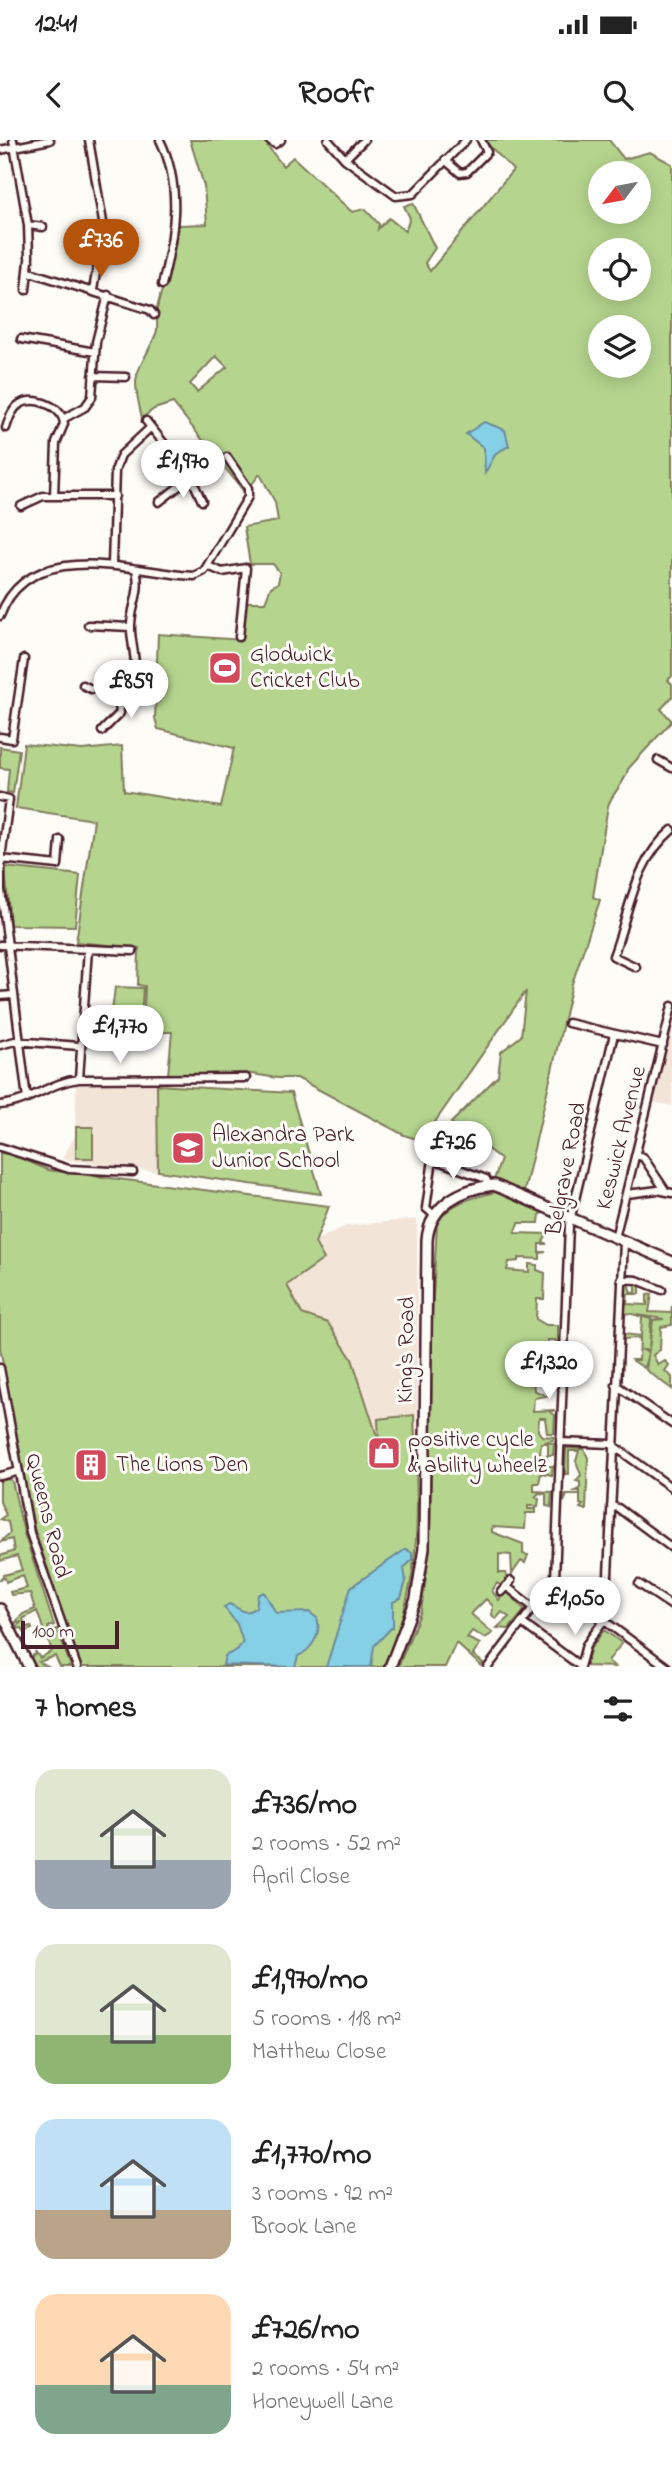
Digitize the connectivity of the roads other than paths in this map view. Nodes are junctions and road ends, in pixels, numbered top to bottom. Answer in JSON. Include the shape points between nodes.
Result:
{"nodes":[{"id":1,"x":13,"y":140,"type":"edge"},
{"id":2,"x":50,"y":140,"type":"edge"},
{"id":3,"x":89,"y":140,"type":"edge"},
{"id":4,"x":160,"y":140,"type":"edge"},
{"id":5,"x":269,"y":140,"type":"edge"},
{"id":6,"x":281,"y":140,"type":"edge"},
{"id":7,"x":328,"y":140,"type":"edge"},
{"id":8,"x":364,"y":140,"type":"edge"},
{"id":9,"x":466,"y":140,"type":"edge"},
{"id":10,"x":481,"y":140,"type":"edge"},
{"id":11,"x":14,"y":148,"type":"junction"},
{"id":12,"x":0,"y":150,"type":"edge"},
{"id":13,"x":345,"y":159,"type":"junction"},
{"id":14,"x":446,"y":160,"type":"junction"},
{"id":15,"x":28,"y":225,"type":"junction"},
{"id":16,"x":43,"y":227,"type":"dead end"},
{"id":17,"x":30,"y":272,"type":"junction"},
{"id":18,"x":162,"y":285,"type":"dead end"},
{"id":19,"x":26,"y":290,"type":"dead end"},
{"id":20,"x":93,"y":290,"type":"junction"},
{"id":21,"x":108,"y":296,"type":"junction"},
{"id":22,"x":154,"y":315,"type":"dead end"},
{"id":23,"x":21,"y":339,"type":"dead end"},
{"id":24,"x":94,"y":352,"type":"junction"},
{"id":25,"x":93,"y":376,"type":"junction"},
{"id":26,"x":126,"y":377,"type":"dead end"},
{"id":27,"x":63,"y":419,"type":"junction"},
{"id":28,"x":6,"y":428,"type":"dead end"},
{"id":29,"x":227,"y":457,"type":"dead end"},
{"id":30,"x":191,"y":477,"type":"junction"},
{"id":31,"x":54,"y":496,"type":"junction"},
{"id":32,"x":115,"y":496,"type":"junction"},
{"id":33,"x":202,"y":501,"type":"dead end"},
{"id":34,"x":159,"y":502,"type":"dead end"},
{"id":35,"x":21,"y":506,"type":"dead end"},
{"id":36,"x":112,"y":565,"type":"junction"},
{"id":37,"x":208,"y":566,"type":"junction"},
{"id":38,"x":135,"y":569,"type":"junction"},
{"id":39,"x":0,"y":616,"type":"edge"},
{"id":40,"x":88,"y":625,"type":"dead end"},
{"id":41,"x":130,"y":627,"type":"junction"},
{"id":42,"x":239,"y":637,"type":"dead end"},
{"id":43,"x":24,"y":659,"type":"dead end"},
{"id":44,"x":83,"y":684,"type":"dead end"},
{"id":45,"x":116,"y":697,"type":"junction"},
{"id":46,"x":102,"y":732,"type":"dead end"},
{"id":47,"x":0,"y":737,"type":"edge"},
{"id":48,"x":658,"y":760,"type":"dead end"},
{"id":49,"x":672,"y":768,"type":"edge"},
{"id":50,"x":0,"y":797,"type":"edge"},
{"id":51,"x":670,"y":835,"type":"edge"},
{"id":52,"x":60,"y":840,"type":"dead end"},
{"id":53,"x":1,"y":859,"type":"edge"},
{"id":54,"x":4,"y":944,"type":"edge"},
{"id":55,"x":88,"y":949,"type":"junction"},
{"id":56,"x":133,"y":951,"type":"dead end"},
{"id":57,"x":636,"y":967,"type":"dead end"},
{"id":58,"x":13,"y":995,"type":"junction"},
{"id":59,"x":0,"y":996,"type":"edge"},
{"id":60,"x":672,"y":1006,"type":"edge"},
{"id":61,"x":568,"y":1023,"type":"dead end"},
{"id":62,"x":614,"y":1034,"type":"junction"},
{"id":63,"x":18,"y":1042,"type":"junction"},
{"id":64,"x":0,"y":1045,"type":"edge"},
{"id":65,"x":663,"y":1045,"type":"junction"},
{"id":66,"x":79,"y":1046,"type":"junction"},
{"id":67,"x":246,"y":1078,"type":"dead end"},
{"id":68,"x":79,"y":1079,"type":"junction"},
{"id":69,"x":27,"y":1099,"type":"junction"},
{"id":70,"x":0,"y":1105,"type":"edge"},
{"id":71,"x":0,"y":1147,"type":"edge"},
{"id":72,"x":636,"y":1155,"type":"junction"},
{"id":73,"x":133,"y":1172,"type":"dead end"},
{"id":74,"x":489,"y":1185,"type":"junction"},
{"id":75,"x":668,"y":1191,"type":"edge"},
{"id":76,"x":627,"y":1194,"type":"junction"},
{"id":77,"x":433,"y":1214,"type":"junction"},
{"id":78,"x":570,"y":1222,"type":"junction"},
{"id":79,"x":620,"y":1240,"type":"junction"},
{"id":80,"x":672,"y":1262,"type":"edge"},
{"id":81,"x":621,"y":1279,"type":"junction"},
{"id":82,"x":662,"y":1290,"type":"dead end"},
{"id":83,"x":0,"y":1368,"type":"edge"},
{"id":84,"x":616,"y":1385,"type":"junction"},
{"id":85,"x":672,"y":1424,"type":"edge"},
{"id":86,"x":560,"y":1442,"type":"junction"},
{"id":87,"x":614,"y":1445,"type":"junction"},
{"id":88,"x":16,"y":1472,"type":"junction"},
{"id":89,"x":0,"y":1476,"type":"edge"},
{"id":90,"x":672,"y":1488,"type":"edge"},
{"id":91,"x":611,"y":1506,"type":"junction"},
{"id":92,"x":672,"y":1548,"type":"edge"},
{"id":93,"x":554,"y":1580,"type":"junction"},
{"id":94,"x":639,"y":1584,"type":"dead end"},
{"id":95,"x":506,"y":1586,"type":"dead end"},
{"id":96,"x":672,"y":1606,"type":"edge"},
{"id":97,"x":534,"y":1608,"type":"junction"},
{"id":98,"x":0,"y":1609,"type":"edge"},
{"id":99,"x":604,"y":1621,"type":"junction"},
{"id":100,"x":522,"y":1623,"type":"junction"},
{"id":101,"x":672,"y":1659,"type":"edge"},
{"id":102,"x":580,"y":1666,"type":"edge"},
{"id":103,"x":29,"y":1667,"type":"edge"},
{"id":104,"x":77,"y":1667,"type":"edge"},
{"id":105,"x":390,"y":1667,"type":"edge"},
{"id":106,"x":488,"y":1667,"type":"edge"},
{"id":107,"x":666,"y":1667,"type":"edge"}],
"edges":[{"from":1,"to":11,"type":"street"},
{"from":2,"to":11,"type":"street"},
{"from":3,"to":20,"type":"street","via":[[104,228]]},
{"from":4,"to":18,"type":"street","via":[[172,185],[175,228]]},
{"from":5,"to":6,"type":"street","via":[[275,144]]},
{"from":7,"to":13,"type":"street"},
{"from":8,"to":13,"type":"street"},
{"from":9,"to":14,"type":"street"},
{"from":10,"to":14,"type":"street","via":[[487,152],[467,172],[460,173]]},
{"from":11,"to":12,"type":"street"},
{"from":11,"to":15,"type":"street"},
{"from":13,"to":14,"type":"street","via":[[403,197],[413,194]]},
{"from":15,"to":16,"type":"street"},
{"from":15,"to":17,"type":"street"},
{"from":17,"to":19,"type":"street"},
{"from":17,"to":20,"type":"street"},
{"from":20,"to":21,"type":"street"},
{"from":21,"to":22,"type":"street"},
{"from":21,"to":24,"type":"street"},
{"from":23,"to":24,"type":"street"},
{"from":24,"to":25,"type":"street"},
{"from":25,"to":26,"type":"street"},
{"from":25,"to":27,"type":"street","via":[[92,397],[85,407]]},
{"from":27,"to":28,"type":"street","via":[[50,405],[33,401],[21,403],[12,412]]},
{"from":27,"to":31,"type":"street","via":[[56,443]]},
{"from":29,"to":37,"type":"street","via":[[248,488],[248,497]]},
{"from":30,"to":32,"type":"street","via":[[149,424],[121,455],[115,471]]},
{"from":30,"to":33,"type":"street"},
{"from":30,"to":34,"type":"street"},
{"from":31,"to":32,"type":"street"},
{"from":31,"to":35,"type":"street"},
{"from":32,"to":36,"type":"street"},
{"from":36,"to":38,"type":"street"},
{"from":36,"to":39,"type":"street","via":[[78,564],[32,575],[10,593]]},
{"from":37,"to":38,"type":"street","via":[[194,576]]},
{"from":37,"to":42,"type":"street","via":[[222,572],[246,568]]},
{"from":38,"to":41,"type":"street","via":[[140,587]]},
{"from":40,"to":41,"type":"street"},
{"from":41,"to":45,"type":"street","via":[[135,658],[132,683]]},
{"from":43,"to":47,"type":"street","via":[[12,739]]},
{"from":44,"to":45,"type":"street"},
{"from":45,"to":46,"type":"street","via":[[120,713]]},
{"from":48,"to":49,"type":"street"},
{"from":50,"to":53,"type":"street","via":[[9,799]]},
{"from":51,"to":57,"type":"street","via":[[653,850],[633,887],[613,956]]},
{"from":52,"to":53,"type":"street","via":[[58,865]]},
{"from":53,"to":54,"type":"street"},
{"from":54,"to":55,"type":"street"},
{"from":54,"to":58,"type":"street"},
{"from":55,"to":56,"type":"street"},
{"from":55,"to":66,"type":"street"},
{"from":58,"to":59,"type":"street"},
{"from":58,"to":63,"type":"street"},
{"from":60,"to":65,"type":"street","name":"Keswick Avenue"},
{"from":61,"to":62,"type":"street"},
{"from":62,"to":65,"type":"street"},
{"from":62,"to":78,"type":"street","name":"Belgrave Road"},
{"from":63,"to":64,"type":"street"},
{"from":63,"to":66,"type":"street"},
{"from":63,"to":69,"type":"street"},
{"from":65,"to":72,"type":"street","name":"Keswick Avenue"},
{"from":66,"to":68,"type":"street"},
{"from":67,"to":68,"type":"street"},
{"from":68,"to":69,"type":"street","via":[[56,1084]]},
{"from":69,"to":70,"type":"street"},
{"from":71,"to":73,"type":"street","via":[[69,1169]]},
{"from":72,"to":75,"type":"street","via":[[643,1157]]},
{"from":72,"to":76,"type":"street","name":"Keswick Avenue"},
{"from":74,"to":77,"type":"street","via":[[444,1203]]},
{"from":74,"to":77,"type":"street","name":"King's Road","via":[[486,1179],[433,1159],[426,1208]]},
{"from":74,"to":78,"type":"street"},
{"from":75,"to":76,"type":"street"},
{"from":76,"to":79,"type":"street","name":"Keswick Avenue"},
{"from":77,"to":105,"type":"street","name":"King's Road","via":[[427,1240],[424,1548],[416,1599]]},
{"from":78,"to":79,"type":"street"},
{"from":78,"to":86,"type":"street","name":"Belgrave Road"},
{"from":79,"to":80,"type":"street"},
{"from":79,"to":81,"type":"street","name":"Keswick Avenue"},
{"from":81,"to":82,"type":"street"},
{"from":81,"to":84,"type":"street","name":"Keswick Avenue"},
{"from":83,"to":88,"type":"street","name":"Queens Road"},
{"from":84,"to":85,"type":"street"},
{"from":84,"to":87,"type":"street","name":"Keswick Avenue"},
{"from":86,"to":87,"type":"street"},
{"from":86,"to":93,"type":"street","name":"Belgrave Road"},
{"from":87,"to":90,"type":"street"},
{"from":87,"to":91,"type":"street","name":"Keswick Avenue"},
{"from":88,"to":89,"type":"street"},
{"from":88,"to":104,"type":"street","name":"Queens Road","via":[[33,1543]]},
{"from":91,"to":92,"type":"street"},
{"from":91,"to":99,"type":"street","name":"Keswick Avenue"},
{"from":93,"to":97,"type":"street"},
{"from":93,"to":99,"type":"street"},
{"from":94,"to":96,"type":"street","via":[[646,1593]]},
{"from":95,"to":97,"type":"street"},
{"from":97,"to":100,"type":"street"},
{"from":98,"to":103,"type":"street"},
{"from":99,"to":102,"type":"street","via":[[586,1645]]},
{"from":99,"to":107,"type":"street"},
{"from":100,"to":102,"type":"street"},
{"from":100,"to":106,"type":"street"},
{"from":101,"to":107,"type":"street"}]}
